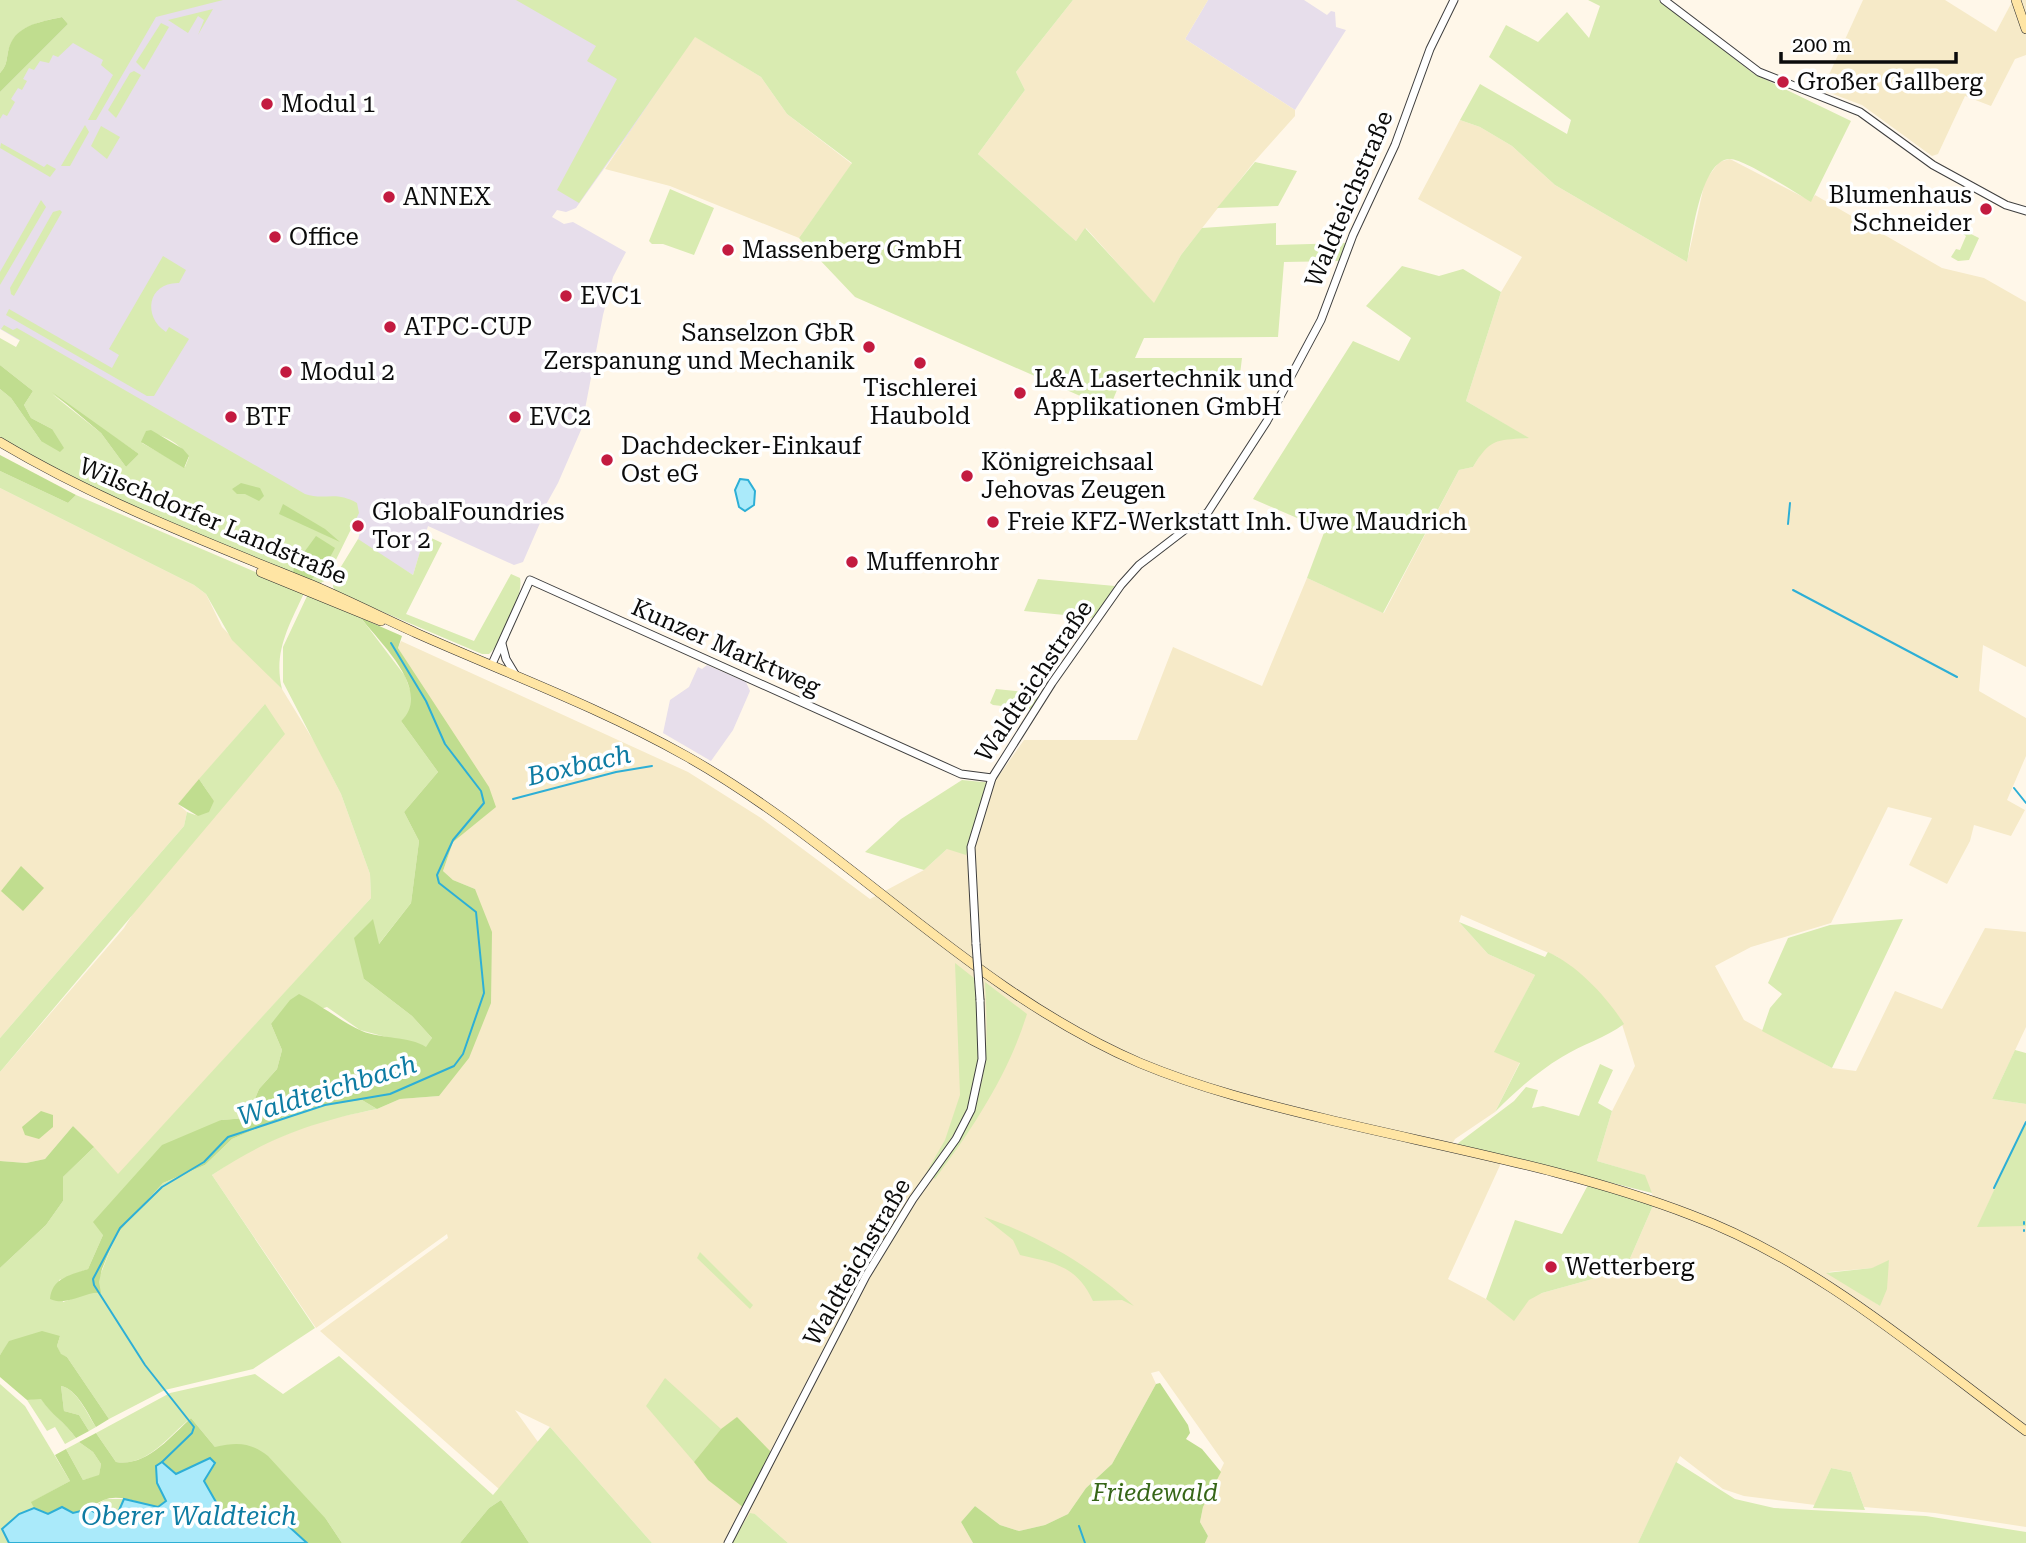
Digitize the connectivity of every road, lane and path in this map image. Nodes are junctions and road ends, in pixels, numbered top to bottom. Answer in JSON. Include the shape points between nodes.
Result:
{"nodes":[{"id":1,"x":1454,"y":0,"type":"edge"},
{"id":2,"x":1664,"y":0,"type":"edge"},
{"id":3,"x":2015,"y":0,"type":"edge"},
{"id":4,"x":2026,"y":29,"type":"edge"},
{"id":5,"x":2026,"y":211,"type":"edge"},
{"id":6,"x":0,"y":443,"type":"edge"},
{"id":7,"x":0,"y":449,"type":"edge"},
{"id":8,"x":412,"y":631,"type":"junction"},
{"id":9,"x":502,"y":643,"type":"junction"},
{"id":10,"x":492,"y":664,"type":"junction"},
{"id":11,"x":515,"y":674,"type":"junction"},
{"id":12,"x":992,"y":778,"type":"junction"},
{"id":13,"x":2026,"y":1431,"type":"edge"},
{"id":14,"x":728,"y":1543,"type":"edge"}],
"edges":[{"from":1,"to":12,"type":"street","name":"Waldteichstraße","via":[[1321,320],[1268,421],[1208,512],[1139,565],[1121,585]]},
{"from":2,"to":5,"type":"street","via":[[1751,67],[1860,112],[1933,165]]},
{"from":3,"to":4,"type":"main road"},
{"from":6,"to":8,"type":"main road","name":"Wilschdorfer Landstraße","via":[[114,503]]},
{"from":7,"to":8,"type":"main road","name":"Wilschdorfer Landstraße","via":[[176,536]]},
{"from":8,"to":10,"type":"main road","name":"Wilschdorfer Landstraße"},
{"from":9,"to":10,"type":"street","name":"Kunzer Marktweg"},
{"from":9,"to":11,"type":"street"},
{"from":9,"to":12,"type":"street","name":"Kunzer Marktweg","via":[[530,580],[961,774]]},
{"from":10,"to":11,"type":"main road","name":"Wilschdorfer Landstraße"},
{"from":11,"to":13,"type":"main road","name":"Wilschdorfer Landstraße","via":[[649,736],[760,801],[991,978],[1098,1043],[1153,1068],[1238,1097],[1613,1189],[1720,1226],[1782,1256],[1836,1290]]},
{"from":12,"to":14,"type":"street","name":"Waldteichstraße","bridge":true,"via":[[971,847],[982,1059],[971,1110],[866,1276]]}]}
